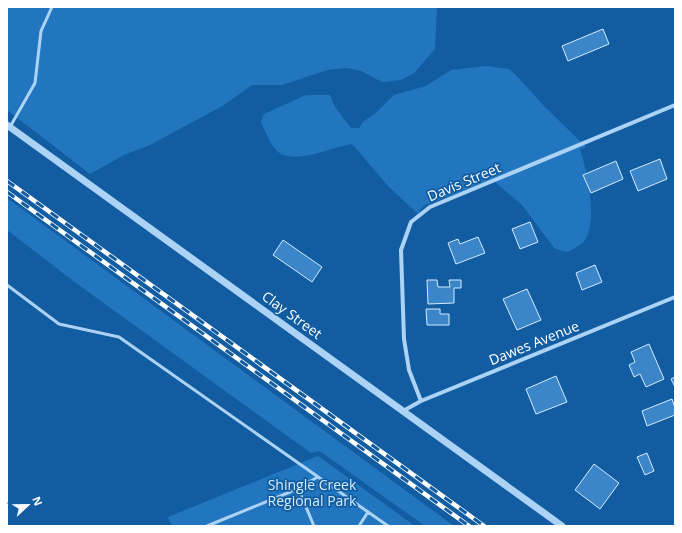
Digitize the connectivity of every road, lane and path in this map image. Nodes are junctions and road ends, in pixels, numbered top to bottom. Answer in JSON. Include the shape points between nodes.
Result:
{"nodes":[{"id":1,"x":52,"y":7,"type":"edge"},
{"id":2,"x":675,"y":105,"type":"edge"},
{"id":3,"x":9,"y":126,"type":"edge"},
{"id":4,"x":7,"y":285,"type":"edge"},
{"id":5,"x":675,"y":297,"type":"edge"},
{"id":6,"x":421,"y":401,"type":"junction"},
{"id":7,"x":403,"y":411,"type":"junction"},
{"id":8,"x":318,"y":477,"type":"junction"},
{"id":9,"x":298,"y":488,"type":"junction"},
{"id":10,"x":368,"y":512,"type":"junction"},
{"id":11,"x":207,"y":526,"type":"edge"},
{"id":12,"x":314,"y":526,"type":"edge"},
{"id":13,"x":359,"y":526,"type":"edge"},
{"id":14,"x":388,"y":526,"type":"edge"},
{"id":15,"x":562,"y":526,"type":"edge"}],
"edges":[{"from":1,"to":3,"type":"lane","via":[[41,31],[35,83]]},
{"from":2,"to":6,"type":"street","name":"Davis Street","via":[[430,207],[411,222],[401,250],[404,339],[409,370]]},
{"from":3,"to":7,"type":"street","name":"Clay Street"},
{"from":4,"to":8,"type":"lane","via":[[59,324],[118,337]]},
{"from":5,"to":6,"type":"street","name":"Dawes Avenue"},
{"from":6,"to":7,"type":"street","name":"Dawes Avenue"},
{"from":7,"to":15,"type":"street","name":"Clay Street"},
{"from":8,"to":9,"type":"lane"},
{"from":8,"to":10,"type":"lane"},
{"from":9,"to":11,"type":"lane"},
{"from":9,"to":12,"type":"lane"},
{"from":10,"to":13,"type":"lane"},
{"from":10,"to":14,"type":"lane"}]}
